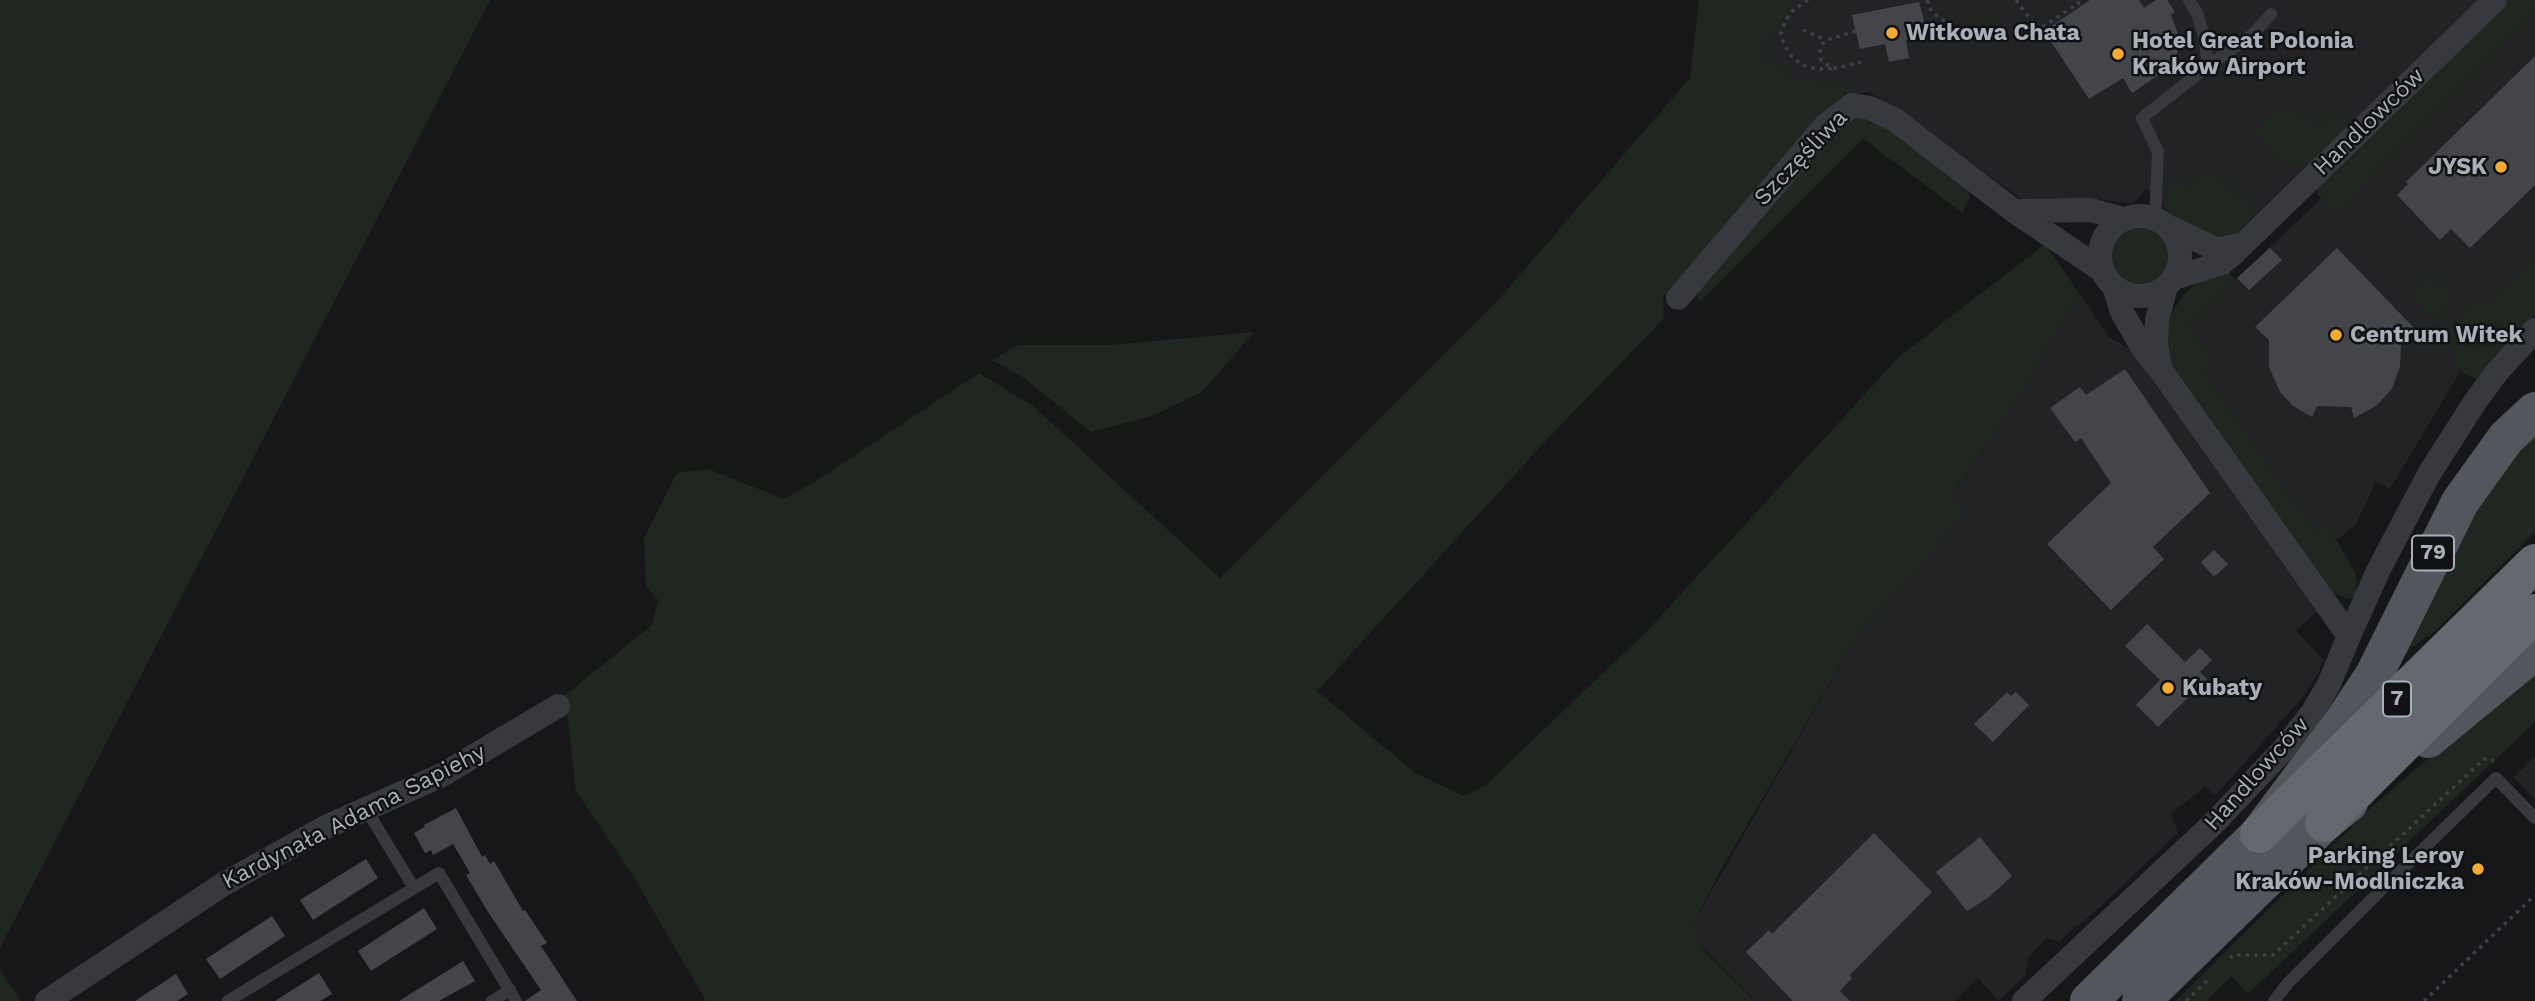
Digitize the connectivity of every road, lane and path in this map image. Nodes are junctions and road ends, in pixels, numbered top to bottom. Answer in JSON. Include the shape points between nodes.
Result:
{"nodes":[{"id":1,"x":1808,"y":0,"type":"edge"},
{"id":2,"x":1927,"y":0,"type":"edge"},
{"id":3,"x":2016,"y":0,"type":"edge"},
{"id":4,"x":2073,"y":0,"type":"edge"},
{"id":5,"x":2189,"y":0,"type":"edge"},
{"id":6,"x":2495,"y":0,"type":"edge"},
{"id":7,"x":2271,"y":15,"type":"dead end"},
{"id":8,"x":1803,"y":30,"type":"dead end"},
{"id":9,"x":1856,"y":31,"type":"dead end"},
{"id":10,"x":1987,"y":34,"type":"dead end"},
{"id":11,"x":1826,"y":40,"type":"junction"},
{"id":12,"x":1861,"y":62,"type":"dead end"},
{"id":13,"x":2208,"y":66,"type":"junction"},
{"id":14,"x":1837,"y":68,"type":"junction"},
{"id":15,"x":2014,"y":211,"type":"junction"},
{"id":16,"x":2124,"y":219,"type":"junction"},
{"id":17,"x":2161,"y":222,"type":"junction"},
{"id":18,"x":2243,"y":244,"type":"junction"},
{"id":19,"x":2109,"y":279,"type":"junction"},
{"id":20,"x":2170,"y":282,"type":"junction"},
{"id":21,"x":1678,"y":298,"type":"dead end"},
{"id":22,"x":2535,"y":330,"type":"edge"},
{"id":23,"x":2160,"y":369,"type":"junction"},
{"id":24,"x":2535,"y":411,"type":"edge"},
{"id":25,"x":2535,"y":563,"type":"edge"},
{"id":26,"x":2535,"y":613,"type":"edge"},
{"id":27,"x":2348,"y":636,"type":"junction"},
{"id":28,"x":2535,"y":651,"type":"edge"},
{"id":29,"x":558,"y":706,"type":"dead end"},
{"id":30,"x":2498,"y":761,"type":"dead end"},
{"id":31,"x":366,"y":809,"type":"junction"},
{"id":32,"x":2535,"y":818,"type":"edge"},
{"id":33,"x":2324,"y":823,"type":"junction"},
{"id":34,"x":2259,"y":834,"type":"junction"},
{"id":35,"x":414,"y":888,"type":"junction"},
{"id":36,"x":2535,"y":895,"type":"edge"},
{"id":37,"x":2224,"y":964,"type":"dead end"},
{"id":38,"x":2215,"y":973,"type":"dead end"},
{"id":39,"x":513,"y":996,"type":"edge"},
{"id":40,"x":47,"y":1001,"type":"edge"},
{"id":41,"x":228,"y":1001,"type":"edge"},
{"id":42,"x":492,"y":1001,"type":"edge"},
{"id":43,"x":2024,"y":1001,"type":"edge"},
{"id":44,"x":2089,"y":1001,"type":"edge"},
{"id":45,"x":2141,"y":1001,"type":"edge"},
{"id":46,"x":2186,"y":1001,"type":"edge"},
{"id":47,"x":2274,"y":1001,"type":"edge"},
{"id":48,"x":2424,"y":1001,"type":"edge"}],
"edges":[{"from":1,"to":14,"type":"path","via":[[1785,21],[1783,41],[1802,65]]},
{"from":2,"to":10,"type":"path","via":[[1932,13],[1951,25]]},
{"from":3,"to":4,"type":"path","via":[[2038,30],[2079,3]]},
{"from":5,"to":13,"type":"lane","via":[[2204,36]]},
{"from":6,"to":18,"type":"street","name":"Handlowców"},
{"from":7,"to":13,"type":"lane","via":[[2252,35]]},
{"from":8,"to":11,"type":"path"},
{"from":9,"to":11,"type":"path"},
{"from":11,"to":14,"type":"path","via":[[1821,60]]},
{"from":12,"to":14,"type":"path"},
{"from":13,"to":17,"type":"lane","via":[[2142,118],[2158,152]]},
{"from":15,"to":16,"type":"street","via":[[2091,210]]},
{"from":15,"to":19,"type":"street","name":"Szczęśliwa"},
{"from":15,"to":21,"type":"street","name":"Szczęśliwa","via":[[1895,120],[1870,107],[1852,105],[1819,133]]},
{"from":16,"to":17,"type":"street","via":[[2134,216]]},
{"from":16,"to":19,"type":"street","via":[[2106,235],[2102,247],[2101,259]]},
{"from":17,"to":18,"type":"street","via":[[2216,249]]},
{"from":17,"to":20,"type":"street","via":[[2179,245],[2180,256]]},
{"from":18,"to":20,"type":"street","name":"Handlowców","via":[[2222,262]]},
{"from":19,"to":20,"type":"street","via":[[2130,295],[2143,296]]},
{"from":19,"to":23,"type":"street","via":[[2122,312]]},
{"from":20,"to":23,"type":"street","via":[[2157,320]]},
{"from":22,"to":27,"type":"street","name":"Handlowców","via":[[2497,372],[2429,474]]},
{"from":23,"to":27,"type":"street"},
{"from":24,"to":34,"type":"main road","number":"79","via":[[2506,438],[2460,502],[2374,675]]},
{"from":25,"to":34,"type":"highway","number":"7"},
{"from":26,"to":33,"type":"highway","number":"7"},
{"from":27,"to":43,"type":"street","name":"Handlowców","via":[[2324,693],[2283,750],[2215,822]]},
{"from":28,"to":33,"type":"main road"},
{"from":29,"to":31,"type":"street","name":"Kardynała Adama Sapiehy","via":[[442,775]]},
{"from":30,"to":37,"type":"path","via":[[2484,759],[2273,956],[2233,955]]},
{"from":31,"to":35,"type":"lane"},
{"from":31,"to":40,"type":"street","name":"Kardynała Adama Sapiehy","via":[[222,885]]},
{"from":32,"to":47,"type":"lane","via":[[2496,778]]},
{"from":33,"to":45,"type":"main road","number":"7"},
{"from":34,"to":44,"type":"main road","number":"7"},
{"from":35,"to":39,"type":"lane","via":[[439,873]]},
{"from":35,"to":41,"type":"lane"},
{"from":36,"to":48,"type":"path"},
{"from":38,"to":46,"type":"path"},
{"from":39,"to":42,"type":"lane"}]}
